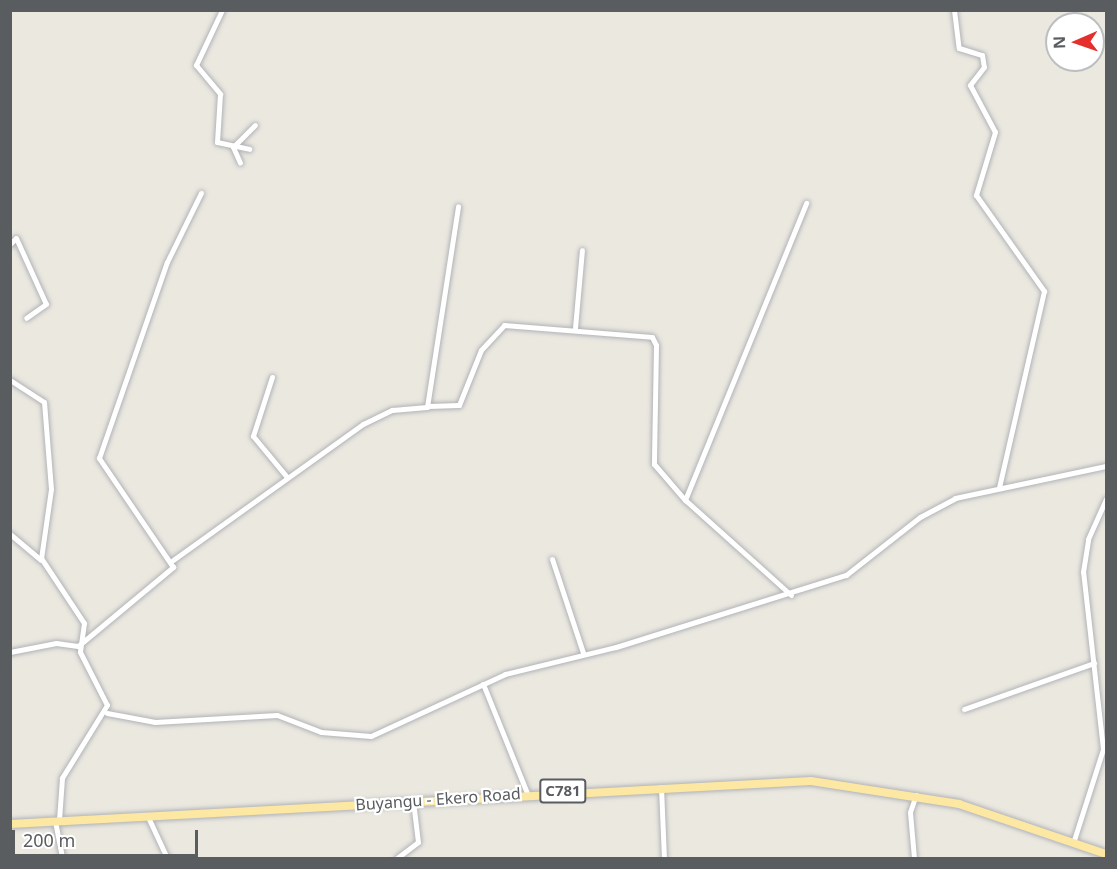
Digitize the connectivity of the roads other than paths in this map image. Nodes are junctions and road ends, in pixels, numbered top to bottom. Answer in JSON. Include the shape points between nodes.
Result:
{"nodes":[{"id":1,"x":222,"y":10,"type":"edge"},
{"id":2,"x":954,"y":10,"type":"edge"},
{"id":3,"x":255,"y":125,"type":"dead end"},
{"id":4,"x":233,"y":147,"type":"junction"},
{"id":5,"x":249,"y":149,"type":"dead end"},
{"id":6,"x":240,"y":163,"type":"dead end"},
{"id":7,"x":201,"y":194,"type":"dead end"},
{"id":8,"x":806,"y":202,"type":"dead end"},
{"id":9,"x":458,"y":206,"type":"dead end"},
{"id":10,"x":10,"y":244,"type":"edge"},
{"id":11,"x":582,"y":250,"type":"dead end"},
{"id":12,"x":26,"y":318,"type":"dead end"},
{"id":13,"x":575,"y":328,"type":"junction"},
{"id":14,"x":272,"y":377,"type":"dead end"},
{"id":15,"x":10,"y":380,"type":"edge"},
{"id":16,"x":428,"y":406,"type":"junction"},
{"id":17,"x":1107,"y":466,"type":"edge"},
{"id":18,"x":287,"y":477,"type":"junction"},
{"id":19,"x":999,"y":487,"type":"junction"},
{"id":20,"x":1107,"y":499,"type":"edge"},
{"id":21,"x":685,"y":500,"type":"junction"},
{"id":22,"x":10,"y":534,"type":"edge"},
{"id":23,"x":552,"y":559,"type":"dead end"},
{"id":24,"x":173,"y":560,"type":"junction"},
{"id":25,"x":42,"y":561,"type":"junction"},
{"id":26,"x":791,"y":595,"type":"junction"},
{"id":27,"x":78,"y":646,"type":"junction"},
{"id":28,"x":10,"y":652,"type":"edge"},
{"id":29,"x":583,"y":653,"type":"junction"},
{"id":30,"x":1094,"y":663,"type":"junction"},
{"id":31,"x":483,"y":684,"type":"junction"},
{"id":32,"x":964,"y":709,"type":"dead end"},
{"id":33,"x":107,"y":713,"type":"junction"},
{"id":34,"x":661,"y":785,"type":"junction"},
{"id":35,"x":527,"y":793,"type":"junction"},
{"id":36,"x":917,"y":794,"type":"junction"},
{"id":37,"x":413,"y":801,"type":"junction"},
{"id":38,"x":148,"y":817,"type":"junction"},
{"id":39,"x":57,"y":820,"type":"junction"},
{"id":40,"x":10,"y":824,"type":"edge"},
{"id":41,"x":1074,"y":840,"type":"junction"},
{"id":42,"x":1107,"y":854,"type":"edge"},
{"id":43,"x":62,"y":858,"type":"edge"},
{"id":44,"x":167,"y":858,"type":"edge"},
{"id":45,"x":397,"y":858,"type":"edge"},
{"id":46,"x":664,"y":858,"type":"edge"},
{"id":47,"x":914,"y":858,"type":"edge"}],
"edges":[{"from":1,"to":4,"type":"street","via":[[196,64],[220,94],[217,142]]},
{"from":2,"to":19,"type":"street","via":[[959,48],[982,56],[984,66],[970,85],[995,132],[976,195],[1044,291]]},
{"from":3,"to":4,"type":"street"},
{"from":4,"to":5,"type":"street"},
{"from":4,"to":6,"type":"street"},
{"from":7,"to":24,"type":"street","via":[[167,262],[99,458],[116,489]]},
{"from":8,"to":21,"type":"street"},
{"from":9,"to":16,"type":"street"},
{"from":10,"to":12,"type":"street","via":[[16,238],[46,304]]},
{"from":11,"to":13,"type":"street"},
{"from":13,"to":16,"type":"street","via":[[499,327],[481,350],[459,405]]},
{"from":13,"to":21,"type":"street","via":[[655,340],[654,464]]},
{"from":14,"to":18,"type":"street","via":[[253,436]]},
{"from":15,"to":25,"type":"street","via":[[45,405],[51,489]]},
{"from":16,"to":18,"type":"street","via":[[380,415]]},
{"from":17,"to":19,"type":"street"},
{"from":18,"to":24,"type":"street"},
{"from":19,"to":26,"type":"street","via":[[947,501],[856,571]]},
{"from":20,"to":30,"type":"street","via":[[1091,528],[1083,565]]},
{"from":21,"to":26,"type":"street"},
{"from":22,"to":25,"type":"street"},
{"from":23,"to":29,"type":"street"},
{"from":24,"to":27,"type":"street","via":[[168,576]]},
{"from":25,"to":27,"type":"street","via":[[84,623]]},
{"from":26,"to":29,"type":"street"},
{"from":27,"to":28,"type":"street","via":[[56,643]]},
{"from":27,"to":33,"type":"street"},
{"from":29,"to":31,"type":"street"},
{"from":30,"to":32,"type":"street"},
{"from":30,"to":41,"type":"street","via":[[1102,749]]},
{"from":31,"to":33,"type":"street","via":[[371,736],[321,732],[270,714],[155,722]]},
{"from":31,"to":35,"type":"street"},
{"from":33,"to":39,"type":"street","via":[[62,778]]},
{"from":34,"to":35,"type":"main road","name":"Buyangu - Ekero Road","number":"C781"},
{"from":34,"to":36,"type":"main road","name":"Buyangu - Ekero Road","number":"C781","via":[[811,781]]},
{"from":34,"to":46,"type":"street"},
{"from":35,"to":37,"type":"main road","name":"Buyangu - Ekero Road","number":"C781"},
{"from":36,"to":41,"type":"main road","name":"Buyangu - Ekero Road","number":"C781"},
{"from":36,"to":47,"type":"street","via":[[910,812]]},
{"from":37,"to":38,"type":"main road","name":"Buyangu - Ekero Road","number":"C781"},
{"from":37,"to":45,"type":"street","via":[[419,839]]},
{"from":38,"to":39,"type":"main road","name":"Buyangu - Ekero Road","number":"C781"},
{"from":38,"to":44,"type":"street"},
{"from":39,"to":40,"type":"main road","name":"Buyangu - Ekero Road","number":"C781"},
{"from":39,"to":43,"type":"street"},
{"from":41,"to":42,"type":"main road","name":"Buyangu - Ekero Road","number":"C781"}]}
